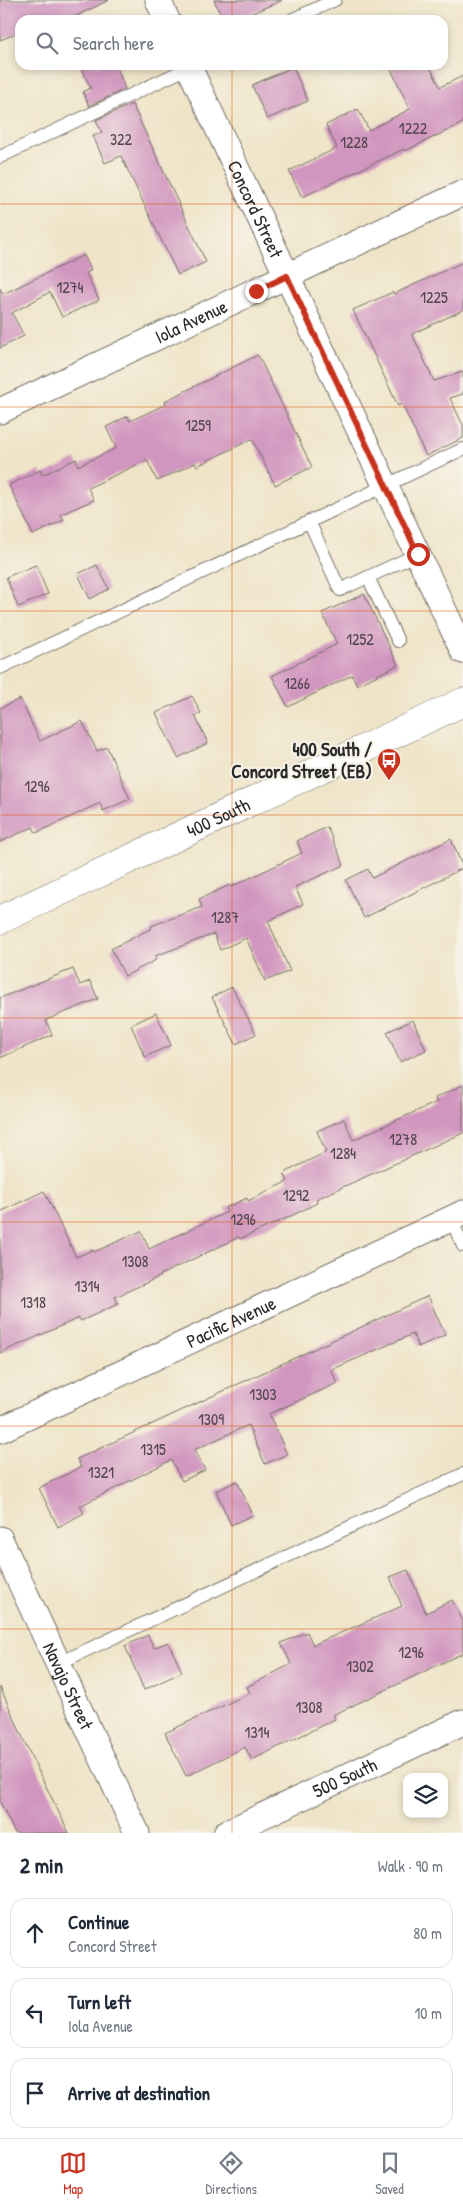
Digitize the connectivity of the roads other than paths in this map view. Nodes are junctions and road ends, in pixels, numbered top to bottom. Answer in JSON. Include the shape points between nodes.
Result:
{"nodes":[{"id":1,"x":158,"y":0,"type":"edge"},
{"id":2,"x":335,"y":0,"type":"edge"},
{"id":3,"x":165,"y":15,"type":"edge"},
{"id":4,"x":302,"y":15,"type":"edge"},
{"id":5,"x":182,"y":70,"type":"edge"},
{"id":6,"x":192,"y":70,"type":"edge"},
{"id":7,"x":0,"y":157,"type":"edge"},
{"id":8,"x":463,"y":193,"type":"edge"},
{"id":9,"x":287,"y":276,"type":"junction"},
{"id":10,"x":0,"y":411,"type":"edge"},
{"id":11,"x":463,"y":449,"type":"edge"},
{"id":12,"x":385,"y":484,"type":"junction"},
{"id":13,"x":309,"y":521,"type":"junction"},
{"id":14,"x":418,"y":554,"type":"junction"},
{"id":15,"x":368,"y":577,"type":"junction"},
{"id":16,"x":398,"y":641,"type":"dead end"},
{"id":17,"x":463,"y":651,"type":"edge"},
{"id":18,"x":0,"y":668,"type":"edge"},
{"id":19,"x":463,"y":702,"type":"edge"},
{"id":20,"x":0,"y":920,"type":"edge"},
{"id":21,"x":457,"y":1216,"type":"edge"},
{"id":22,"x":463,"y":1246,"type":"edge"},
{"id":23,"x":0,"y":1430,"type":"edge"},
{"id":24,"x":463,"y":1474,"type":"edge"},
{"id":25,"x":0,"y":1539,"type":"edge"},
{"id":26,"x":57,"y":1664,"type":"junction"},
{"id":27,"x":463,"y":1722,"type":"edge"},
{"id":28,"x":137,"y":1833,"type":"edge"},
{"id":29,"x":226,"y":1833,"type":"edge"}],
"edges":[{"from":1,"to":3,"type":"street"},
{"from":2,"to":4,"type":"lane"},
{"from":5,"to":7,"type":"lane"},
{"from":6,"to":9,"type":"street","name":"Concord Street"},
{"from":8,"to":9,"type":"street","name":"Iola Avenue"},
{"from":9,"to":10,"type":"street","name":"Iola Avenue"},
{"from":9,"to":12,"type":"street","name":"Concord Street"},
{"from":11,"to":12,"type":"lane"},
{"from":12,"to":13,"type":"lane"},
{"from":12,"to":14,"type":"street","name":"Concord Street"},
{"from":13,"to":15,"type":"lane","via":[[340,590]]},
{"from":13,"to":18,"type":"lane"},
{"from":14,"to":15,"type":"lane"},
{"from":14,"to":17,"type":"street","name":"Concord Street"},
{"from":15,"to":16,"type":"lane"},
{"from":19,"to":20,"type":"main road","name":"400 South"},
{"from":21,"to":22,"type":"lane"},
{"from":21,"to":23,"type":"street","name":"Pacific Avenue"},
{"from":24,"to":26,"type":"lane"},
{"from":25,"to":26,"type":"street","name":"Navajo Street"},
{"from":26,"to":28,"type":"street","name":"Navajo Street"},
{"from":27,"to":29,"type":"street","name":"500 South"}]}
